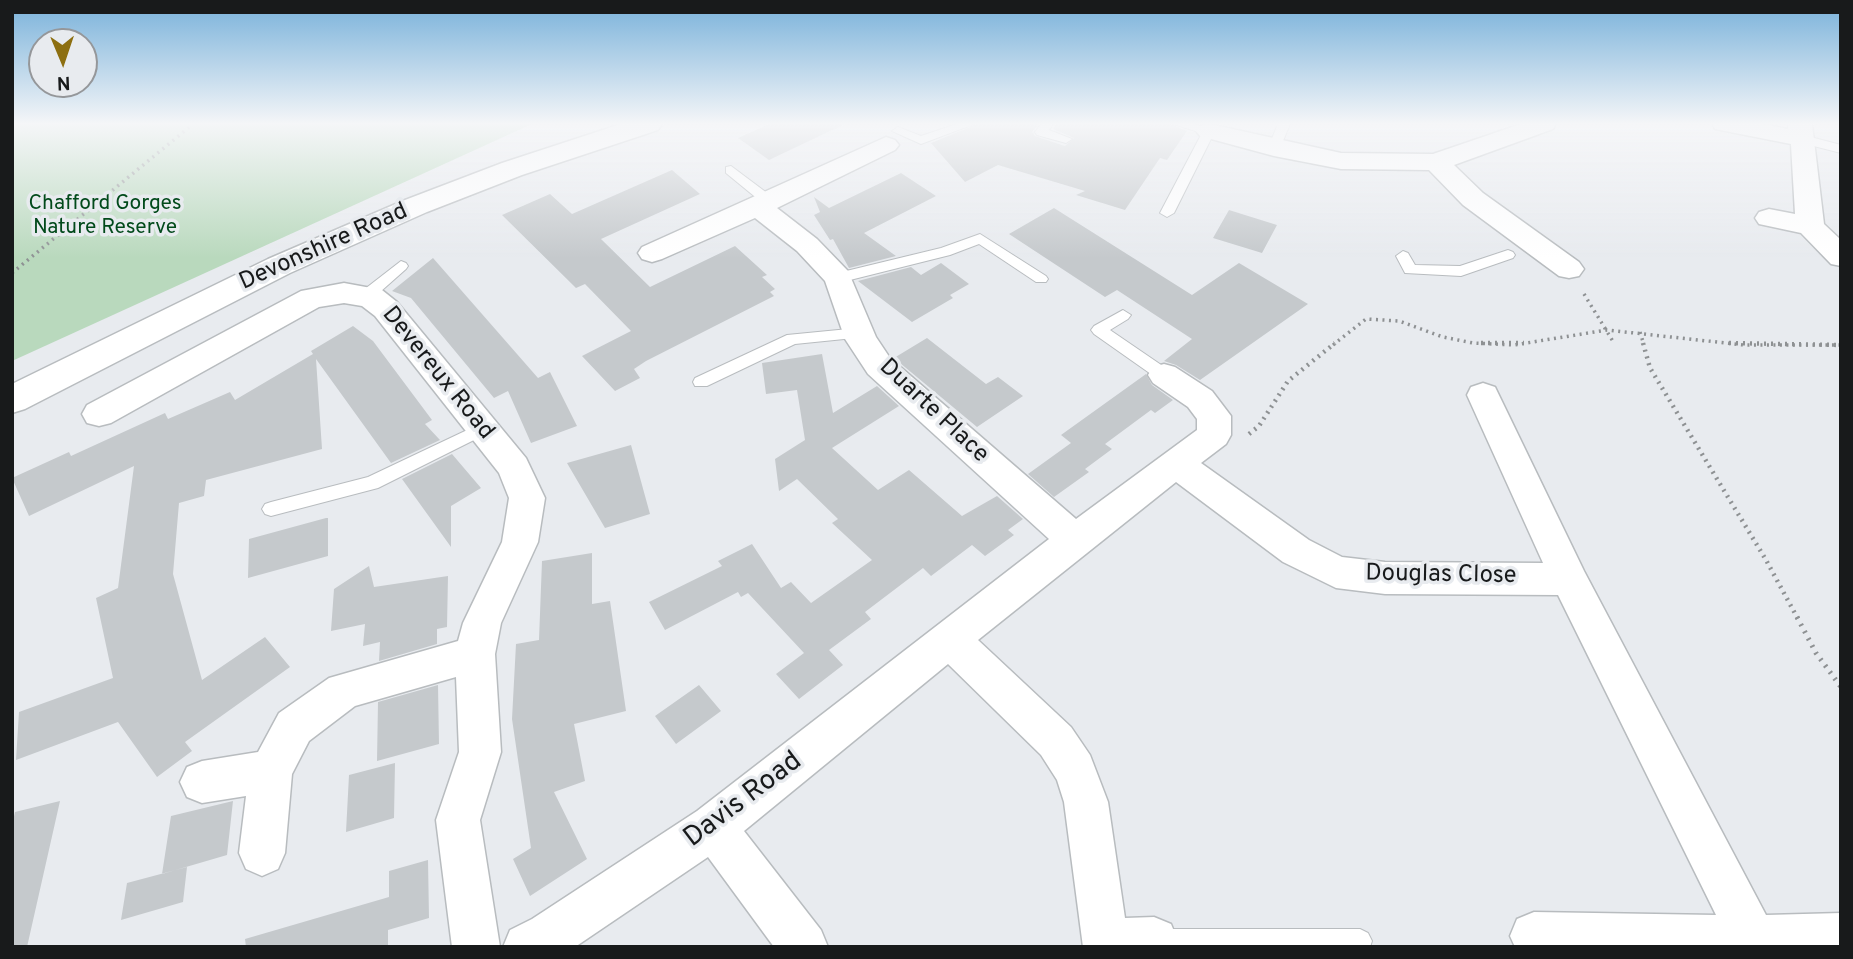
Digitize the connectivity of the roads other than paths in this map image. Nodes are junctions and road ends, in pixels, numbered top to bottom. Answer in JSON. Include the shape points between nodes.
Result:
{"nodes":[{"id":1,"x":513,"y":169,"type":"edge"},
{"id":2,"x":833,"y":169,"type":"edge"},
{"id":3,"x":1190,"y":169,"type":"edge"},
{"id":4,"x":1443,"y":169,"type":"edge"},
{"id":5,"x":1805,"y":169,"type":"edge"},
{"id":6,"x":731,"y":170,"type":"dead end"},
{"id":7,"x":764,"y":205,"type":"junction"},
{"id":8,"x":1167,"y":213,"type":"dead end"},
{"id":9,"x":1769,"y":218,"type":"dead end"},
{"id":10,"x":1810,"y":226,"type":"junction"},
{"id":11,"x":1536,"y":246,"type":"junction"},
{"id":12,"x":652,"y":253,"type":"dead end"},
{"id":13,"x":1507,"y":255,"type":"joint"},
{"id":14,"x":1403,"y":256,"type":"dead end"},
{"id":15,"x":1841,"y":257,"type":"edge"},
{"id":16,"x":401,"y":266,"type":"dead end"},
{"id":17,"x":1569,"y":269,"type":"road end"},
{"id":18,"x":838,"y":278,"type":"junction"},
{"id":19,"x":1041,"y":279,"type":"dead end"},
{"id":20,"x":366,"y":296,"type":"junction"},
{"id":21,"x":1122,"y":315,"type":"dead end"},
{"id":22,"x":859,"y":333,"type":"junction"},
{"id":23,"x":1164,"y":375,"type":"joint"},
{"id":24,"x":701,"y":382,"type":"dead end"},
{"id":25,"x":1483,"y":395,"type":"dead end"},
{"id":26,"x":12,"y":400,"type":"edge"},
{"id":27,"x":99,"y":414,"type":"dead end"},
{"id":28,"x":482,"y":429,"type":"junction"},
{"id":29,"x":1178,"y":465,"type":"junction"},
{"id":30,"x":271,"y":509,"type":"dead end"},
{"id":31,"x":1075,"y":540,"type":"junction"},
{"id":32,"x":1569,"y":579,"type":"junction"},
{"id":33,"x":950,"y":640,"type":"junction"},
{"id":34,"x":475,"y":654,"type":"junction"},
{"id":35,"x":271,"y":771,"type":"junction"},
{"id":36,"x":202,"y":782,"type":"dead end"},
{"id":37,"x":713,"y":827,"type":"junction"},
{"id":38,"x":262,"y":853,"type":"dead end"},
{"id":39,"x":1534,"y":936,"type":"dead end"},
{"id":40,"x":1841,"y":937,"type":"edge"},
{"id":41,"x":1753,"y":938,"type":"junction"},
{"id":42,"x":1154,"y":941,"type":"joint"},
{"id":43,"x":1360,"y":941,"type":"dead end"},
{"id":44,"x":1105,"y":944,"type":"edge"},
{"id":45,"x":476,"y":947,"type":"edge"},
{"id":46,"x":527,"y":947,"type":"edge"},
{"id":47,"x":804,"y":947,"type":"edge"}],
"edges":[{"from":1,"to":26,"type":"main road","name":"Devonshire Road","via":[[279,266]]},
{"from":2,"to":7,"type":"street"},
{"from":3,"to":8,"type":"lane"},
{"from":4,"to":11,"type":"street","via":[[1473,200]]},
{"from":5,"to":10,"type":"street"},
{"from":6,"to":7,"type":"lane"},
{"from":7,"to":12,"type":"street"},
{"from":7,"to":18,"type":"street","name":"Duarte Place"},
{"from":9,"to":10,"type":"street"},
{"from":10,"to":15,"type":"street"},
{"from":11,"to":13,"type":"street"},
{"from":11,"to":17,"type":"street"},
{"from":13,"to":14,"type":"lane","via":[[1461,271],[1410,270]]},
{"from":16,"to":20,"type":"lane"},
{"from":18,"to":19,"type":"lane","via":[[945,253],[980,238]]},
{"from":18,"to":22,"type":"street","name":"Duarte Place"},
{"from":20,"to":27,"type":"street","name":"Devereux Road","via":[[344,293],[312,298],[236,353]]},
{"from":20,"to":28,"type":"street","name":"Devereux Road","via":[[386,309]]},
{"from":21,"to":23,"type":"lane","via":[[1099,330]]},
{"from":22,"to":24,"type":"lane","via":[[792,339]]},
{"from":22,"to":31,"type":"street","name":"Duarte Place","via":[[879,366]]},
{"from":23,"to":29,"type":"street","name":"Davis Road","via":[[1200,399],[1214,416],[1214,435]]},
{"from":25,"to":32,"type":"street"},
{"from":28,"to":30,"type":"lane","via":[[372,483]]},
{"from":28,"to":34,"type":"street","name":"Devereux Road","via":[[513,467],[527,498],[520,542],[482,623]]},
{"from":29,"to":31,"type":"street","name":"Davis Road"},
{"from":29,"to":32,"type":"street","name":"Douglas Close","via":[[1296,551],[1336,572],[1385,578]]},
{"from":31,"to":33,"type":"street","name":"Davis Road"},
{"from":32,"to":41,"type":"street"},
{"from":33,"to":37,"type":"street","name":"Davis Road"},
{"from":33,"to":44,"type":"street","via":[[1056,741],[1075,770],[1086,803]]},
{"from":34,"to":35,"type":"street","via":[[343,691],[294,727]]},
{"from":34,"to":45,"type":"street","name":"Devereux Road","via":[[480,752],[458,820]]},
{"from":35,"to":36,"type":"street"},
{"from":35,"to":38,"type":"street"},
{"from":37,"to":46,"type":"street","name":"Davis Road"},
{"from":37,"to":47,"type":"street"},
{"from":39,"to":41,"type":"street"},
{"from":40,"to":41,"type":"street"},
{"from":42,"to":43,"type":"lane"},
{"from":42,"to":44,"type":"street"}]}
